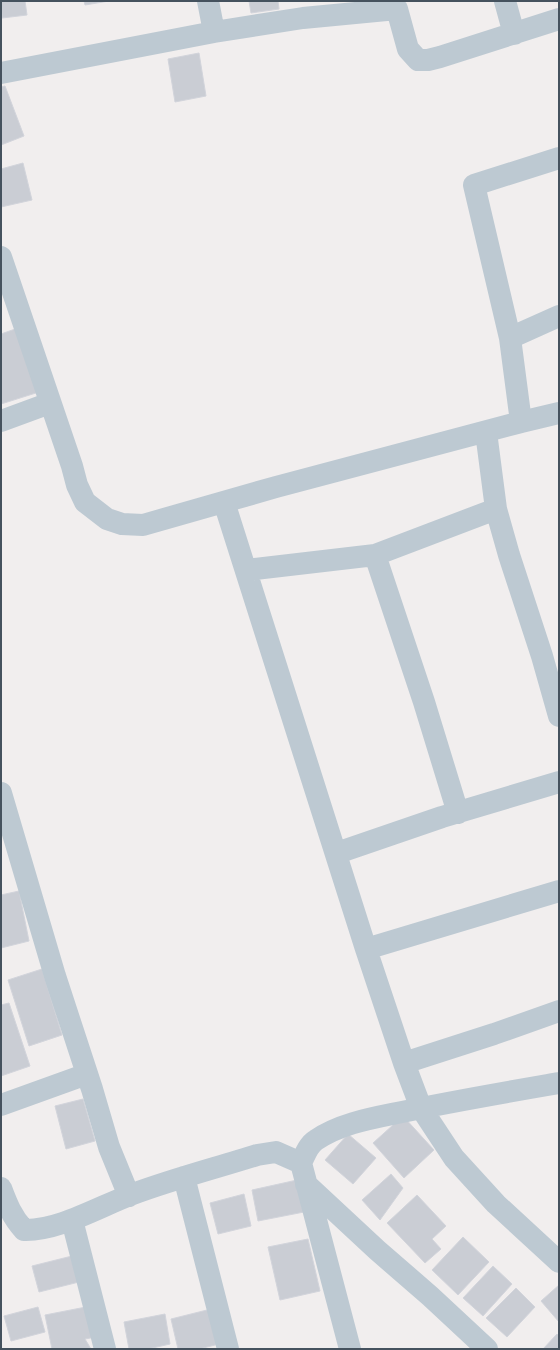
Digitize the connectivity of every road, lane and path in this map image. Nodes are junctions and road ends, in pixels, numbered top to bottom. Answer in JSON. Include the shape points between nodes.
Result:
{"nodes":[{"id":1,"x":208,"y":1,"type":"edge"},
{"id":2,"x":505,"y":1,"type":"edge"},
{"id":3,"x":396,"y":5,"type":"edge"},
{"id":4,"x":301,"y":10,"type":"edge"},
{"id":5,"x":559,"y":19,"type":"edge"},
{"id":6,"x":214,"y":32,"type":"junction"},
{"id":7,"x":514,"y":34,"type":"junction"},
{"id":8,"x":1,"y":73,"type":"edge"},
{"id":9,"x":559,"y":158,"type":"edge"},
{"id":10,"x":1,"y":257,"type":"edge"},
{"id":11,"x":559,"y":316,"type":"edge"},
{"id":12,"x":510,"y":338,"type":"junction"},
{"id":13,"x":50,"y":403,"type":"junction"},
{"id":14,"x":559,"y":413,"type":"edge"},
{"id":15,"x":1,"y":421,"type":"edge"},
{"id":16,"x":521,"y":422,"type":"junction"},
{"id":17,"x":486,"y":432,"type":"junction"},
{"id":18,"x":224,"y":502,"type":"junction"},
{"id":19,"x":496,"y":509,"type":"junction"},
{"id":20,"x":374,"y":555,"type":"junction"},
{"id":21,"x":246,"y":570,"type":"junction"},
{"id":22,"x":551,"y":654,"type":"edge"},
{"id":23,"x":559,"y":716,"type":"edge"},
{"id":24,"x":559,"y":782,"type":"edge"},
{"id":25,"x":1,"y":793,"type":"edge"},
{"id":26,"x":458,"y":813,"type":"junction"},
{"id":27,"x":337,"y":853,"type":"junction"},
{"id":28,"x":559,"y":891,"type":"edge"},
{"id":29,"x":366,"y":949,"type":"junction"},
{"id":30,"x":559,"y":1011,"type":"edge"},
{"id":31,"x":404,"y":1063,"type":"junction"},
{"id":32,"x":87,"y":1074,"type":"junction"},
{"id":33,"x":559,"y":1083,"type":"edge"},
{"id":34,"x":1,"y":1105,"type":"edge"},
{"id":35,"x":421,"y":1108,"type":"junction"},
{"id":36,"x":304,"y":1173,"type":"junction"},
{"id":37,"x":184,"y":1177,"type":"junction"},
{"id":38,"x":1,"y":1188,"type":"edge"},
{"id":39,"x":128,"y":1196,"type":"junction"},
{"id":40,"x":72,"y":1220,"type":"junction"},
{"id":41,"x":559,"y":1262,"type":"edge"},
{"id":42,"x":105,"y":1349,"type":"edge"},
{"id":43,"x":228,"y":1349,"type":"edge"},
{"id":44,"x":350,"y":1349,"type":"edge"},
{"id":45,"x":487,"y":1349,"type":"edge"}],
"edges":[{"from":1,"to":6,"type":"street"},
{"from":2,"to":7,"type":"street"},
{"from":3,"to":4,"type":"street"},
{"from":3,"to":7,"type":"street","via":[[408,49],[418,60],[440,57]]},
{"from":4,"to":6,"type":"street"},
{"from":5,"to":7,"type":"street"},
{"from":6,"to":8,"type":"street"},
{"from":9,"to":12,"type":"street","via":[[474,184]]},
{"from":10,"to":13,"type":"street"},
{"from":11,"to":12,"type":"street"},
{"from":12,"to":16,"type":"street"},
{"from":13,"to":15,"type":"street"},
{"from":13,"to":18,"type":"street","via":[[85,502],[107,519],[122,524],[143,525]]},
{"from":14,"to":16,"type":"street"},
{"from":16,"to":17,"type":"street"},
{"from":17,"to":18,"type":"street"},
{"from":17,"to":19,"type":"street"},
{"from":18,"to":21,"type":"street"},
{"from":19,"to":20,"type":"street"},
{"from":19,"to":22,"type":"street","via":[[508,555]]},
{"from":20,"to":21,"type":"street"},
{"from":20,"to":26,"type":"street","via":[[424,702]]},
{"from":21,"to":27,"type":"street"},
{"from":22,"to":23,"type":"street"},
{"from":24,"to":26,"type":"street"},
{"from":25,"to":32,"type":"street"},
{"from":26,"to":27,"type":"street"},
{"from":27,"to":29,"type":"street"},
{"from":28,"to":29,"type":"street"},
{"from":29,"to":31,"type":"street"},
{"from":30,"to":31,"type":"street"},
{"from":31,"to":35,"type":"street"},
{"from":32,"to":34,"type":"street"},
{"from":32,"to":39,"type":"street","via":[[109,1147]]},
{"from":33,"to":35,"type":"street"},
{"from":35,"to":36,"type":"street","via":[[367,1119],[333,1130],[314,1141],[307,1150]]},
{"from":35,"to":41,"type":"street","via":[[454,1158],[496,1204]]},
{"from":36,"to":37,"type":"street","via":[[276,1152],[257,1155]]},
{"from":36,"to":44,"type":"street"},
{"from":36,"to":45,"type":"street","via":[[377,1250]]},
{"from":37,"to":39,"type":"street"},
{"from":37,"to":43,"type":"street"},
{"from":38,"to":40,"type":"street","via":[[9,1210],[24,1230],[34,1230]]},
{"from":39,"to":40,"type":"street"},
{"from":40,"to":42,"type":"street"}]}
